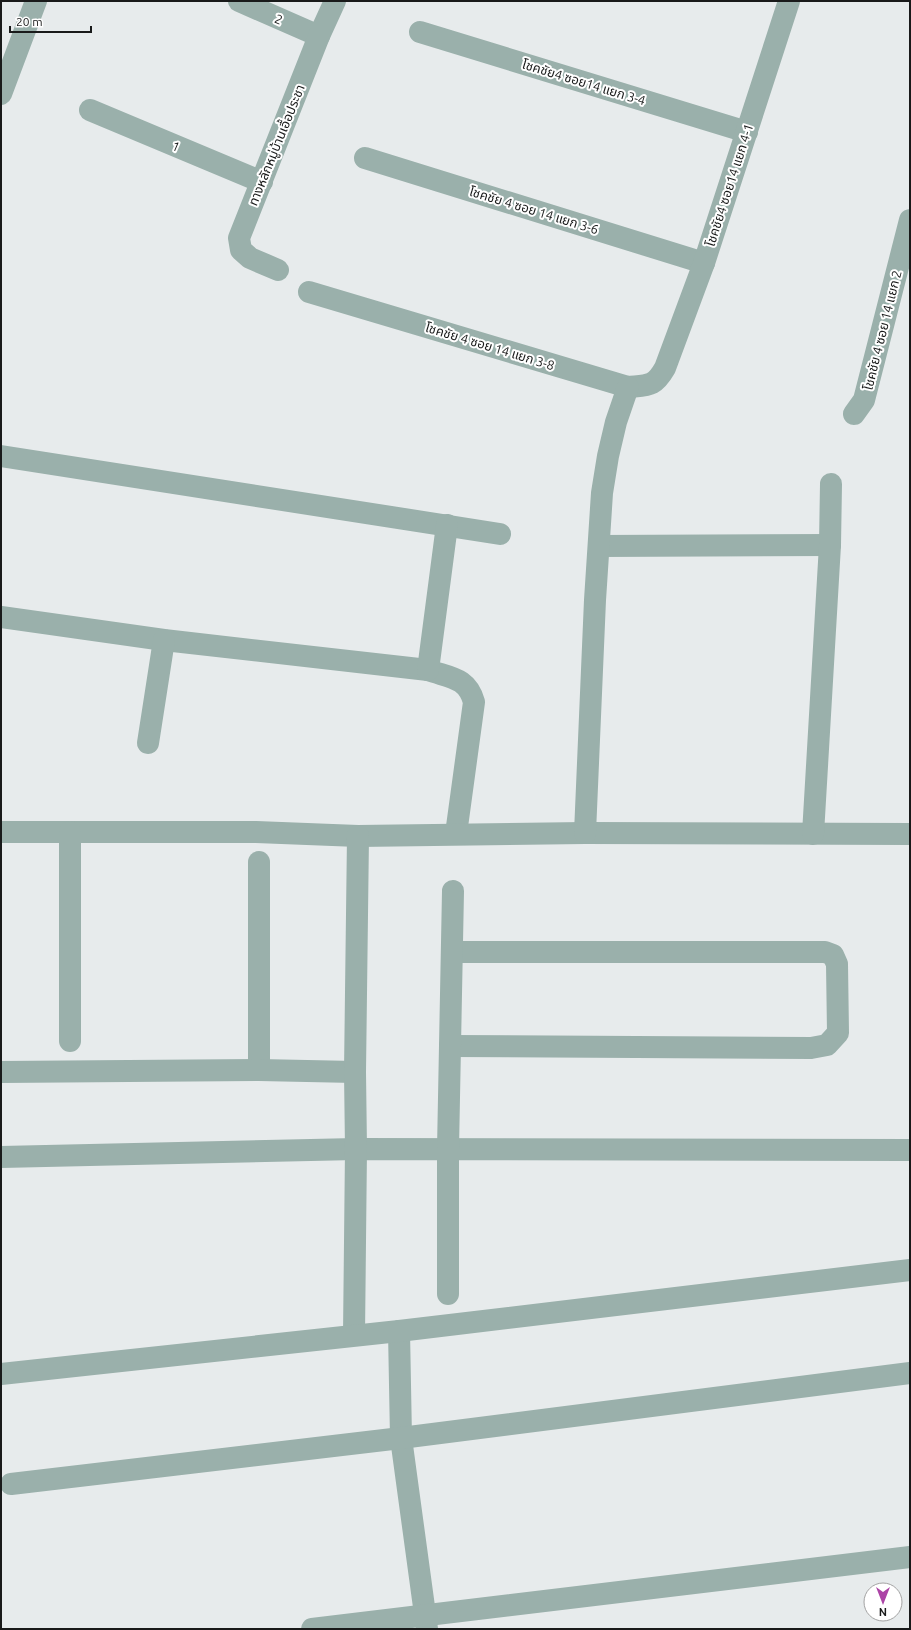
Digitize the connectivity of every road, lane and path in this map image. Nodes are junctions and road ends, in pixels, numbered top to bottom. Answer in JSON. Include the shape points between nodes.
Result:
{"nodes":[{"id":1,"x":36,"y":1,"type":"edge"},
{"id":2,"x":239,"y":1,"type":"edge"},
{"id":3,"x":336,"y":1,"type":"edge"},
{"id":4,"x":789,"y":1,"type":"edge"},
{"id":5,"x":420,"y":32,"type":"dead end"},
{"id":6,"x":319,"y":36,"type":"junction"},
{"id":7,"x":1,"y":94,"type":"edge"},
{"id":8,"x":90,"y":110,"type":"dead end"},
{"id":9,"x":747,"y":132,"type":"junction"},
{"id":10,"x":365,"y":158,"type":"dead end"},
{"id":11,"x":262,"y":182,"type":"junction"},
{"id":12,"x":910,"y":220,"type":"edge"},
{"id":13,"x":704,"y":263,"type":"junction"},
{"id":14,"x":278,"y":270,"type":"dead end"},
{"id":15,"x":309,"y":292,"type":"dead end"},
{"id":16,"x":664,"y":368,"type":"joint"},
{"id":17,"x":628,"y":387,"type":"junction"},
{"id":18,"x":854,"y":414,"type":"dead end"},
{"id":19,"x":1,"y":456,"type":"edge"},
{"id":20,"x":831,"y":484,"type":"dead end"},
{"id":21,"x":447,"y":525,"type":"junction"},
{"id":22,"x":500,"y":534,"type":"dead end"},
{"id":23,"x":830,"y":545,"type":"junction"},
{"id":24,"x":599,"y":546,"type":"junction"},
{"id":25,"x":1,"y":617,"type":"edge"},
{"id":26,"x":164,"y":640,"type":"junction"},
{"id":27,"x":428,"y":670,"type":"junction"},
{"id":28,"x":148,"y":743,"type":"dead end"},
{"id":29,"x":1,"y":832,"type":"edge"},
{"id":30,"x":70,"y":832,"type":"junction"},
{"id":31,"x":585,"y":833,"type":"junction"},
{"id":32,"x":456,"y":834,"type":"junction"},
{"id":33,"x":813,"y":834,"type":"junction"},
{"id":34,"x":910,"y":834,"type":"edge"},
{"id":35,"x":358,"y":836,"type":"junction"},
{"id":36,"x":259,"y":862,"type":"dead end"},
{"id":37,"x":453,"y":891,"type":"dead end"},
{"id":38,"x":452,"y":952,"type":"junction"},
{"id":39,"x":70,"y":1041,"type":"dead end"},
{"id":40,"x":450,"y":1046,"type":"junction"},
{"id":41,"x":259,"y":1070,"type":"junction"},
{"id":42,"x":1,"y":1072,"type":"edge"},
{"id":43,"x":355,"y":1072,"type":"junction"},
{"id":44,"x":356,"y":1149,"type":"junction"},
{"id":45,"x":448,"y":1149,"type":"junction"},
{"id":46,"x":910,"y":1150,"type":"edge"},
{"id":47,"x":1,"y":1157,"type":"edge"},
{"id":48,"x":910,"y":1270,"type":"edge"},
{"id":49,"x":448,"y":1294,"type":"dead end"},
{"id":50,"x":399,"y":1332,"type":"junction"},
{"id":51,"x":354,"y":1335,"type":"junction"},
{"id":52,"x":910,"y":1373,"type":"edge"},
{"id":53,"x":1,"y":1374,"type":"edge"},
{"id":54,"x":401,"y":1438,"type":"junction"},
{"id":55,"x":11,"y":1484,"type":"dead end"},
{"id":56,"x":910,"y":1557,"type":"edge"},
{"id":57,"x":426,"y":1622,"type":"edge"},
{"id":58,"x":312,"y":1629,"type":"edge"}],
"edges":[{"from":1,"to":7,"type":"street"},
{"from":2,"to":6,"type":"street","name":"2"},
{"from":3,"to":6,"type":"street","name":"ทางหลักหมู่บ้านเอื้อประชา"},
{"from":4,"to":9,"type":"street","name":"โชคชัย4 ซอย14 แยก 4-1"},
{"from":5,"to":9,"type":"street","name":"โชคชัย4 ซอย14 แยก 3-4"},
{"from":6,"to":11,"type":"street","name":"ทางหลักหมู่บ้านเอื้อประชา"},
{"from":8,"to":11,"type":"street","name":"1"},
{"from":9,"to":13,"type":"street","name":"โชคชัย4 ซอย14 แยก 4-1"},
{"from":10,"to":13,"type":"street","name":"โชคชัย 4 ซอย 14 แยก 3-6"},
{"from":11,"to":14,"type":"street","name":"ทางหลักหมู่บ้านเอื้อประชา","via":[[239,238],[241,250],[250,258]]},
{"from":12,"to":18,"type":"street","name":"โชคชัย 4 ซอย 14 แยก 2","via":[[864,400]]},
{"from":13,"to":16,"type":"street","name":"โชคชัย4 ซอย14 แยก 4-1"},
{"from":15,"to":17,"type":"street","name":"โชคชัย 4 ซอย 14 แยก 3-8"},
{"from":16,"to":17,"type":"street","name":"โชคชัย 4 ซอย 14 แยก 3-8","via":[[658,380],[646,385]]},
{"from":17,"to":24,"type":"street","via":[[608,456],[602,493]]},
{"from":19,"to":21,"type":"street"},
{"from":20,"to":23,"type":"street"},
{"from":21,"to":22,"type":"street"},
{"from":21,"to":27,"type":"street"},
{"from":23,"to":24,"type":"street"},
{"from":23,"to":33,"type":"street"},
{"from":24,"to":31,"type":"street"},
{"from":25,"to":26,"type":"street"},
{"from":26,"to":27,"type":"street"},
{"from":26,"to":28,"type":"street"},
{"from":27,"to":32,"type":"street","via":[[464,682],[472,693],[474,702]]},
{"from":29,"to":30,"type":"street"},
{"from":30,"to":35,"type":"street","via":[[256,832]]},
{"from":30,"to":39,"type":"street"},
{"from":31,"to":32,"type":"street"},
{"from":31,"to":33,"type":"street"},
{"from":32,"to":35,"type":"street"},
{"from":33,"to":34,"type":"street"},
{"from":35,"to":43,"type":"street"},
{"from":36,"to":41,"type":"street"},
{"from":37,"to":38,"type":"street"},
{"from":38,"to":40,"type":"street"},
{"from":38,"to":40,"type":"street","via":[[825,952],[833,955],[837,964],[838,1033],[827,1045],[811,1048]]},
{"from":40,"to":45,"type":"street"},
{"from":41,"to":42,"type":"street"},
{"from":41,"to":43,"type":"street"},
{"from":43,"to":44,"type":"street"},
{"from":44,"to":45,"type":"street"},
{"from":44,"to":47,"type":"street"},
{"from":44,"to":51,"type":"street"},
{"from":45,"to":46,"type":"street"},
{"from":45,"to":49,"type":"street"},
{"from":48,"to":50,"type":"street"},
{"from":50,"to":51,"type":"street"},
{"from":50,"to":54,"type":"street"},
{"from":51,"to":53,"type":"street"},
{"from":52,"to":54,"type":"street"},
{"from":54,"to":55,"type":"street"},
{"from":54,"to":57,"type":"street"},
{"from":56,"to":57,"type":"street"},
{"from":57,"to":58,"type":"street"}]}
